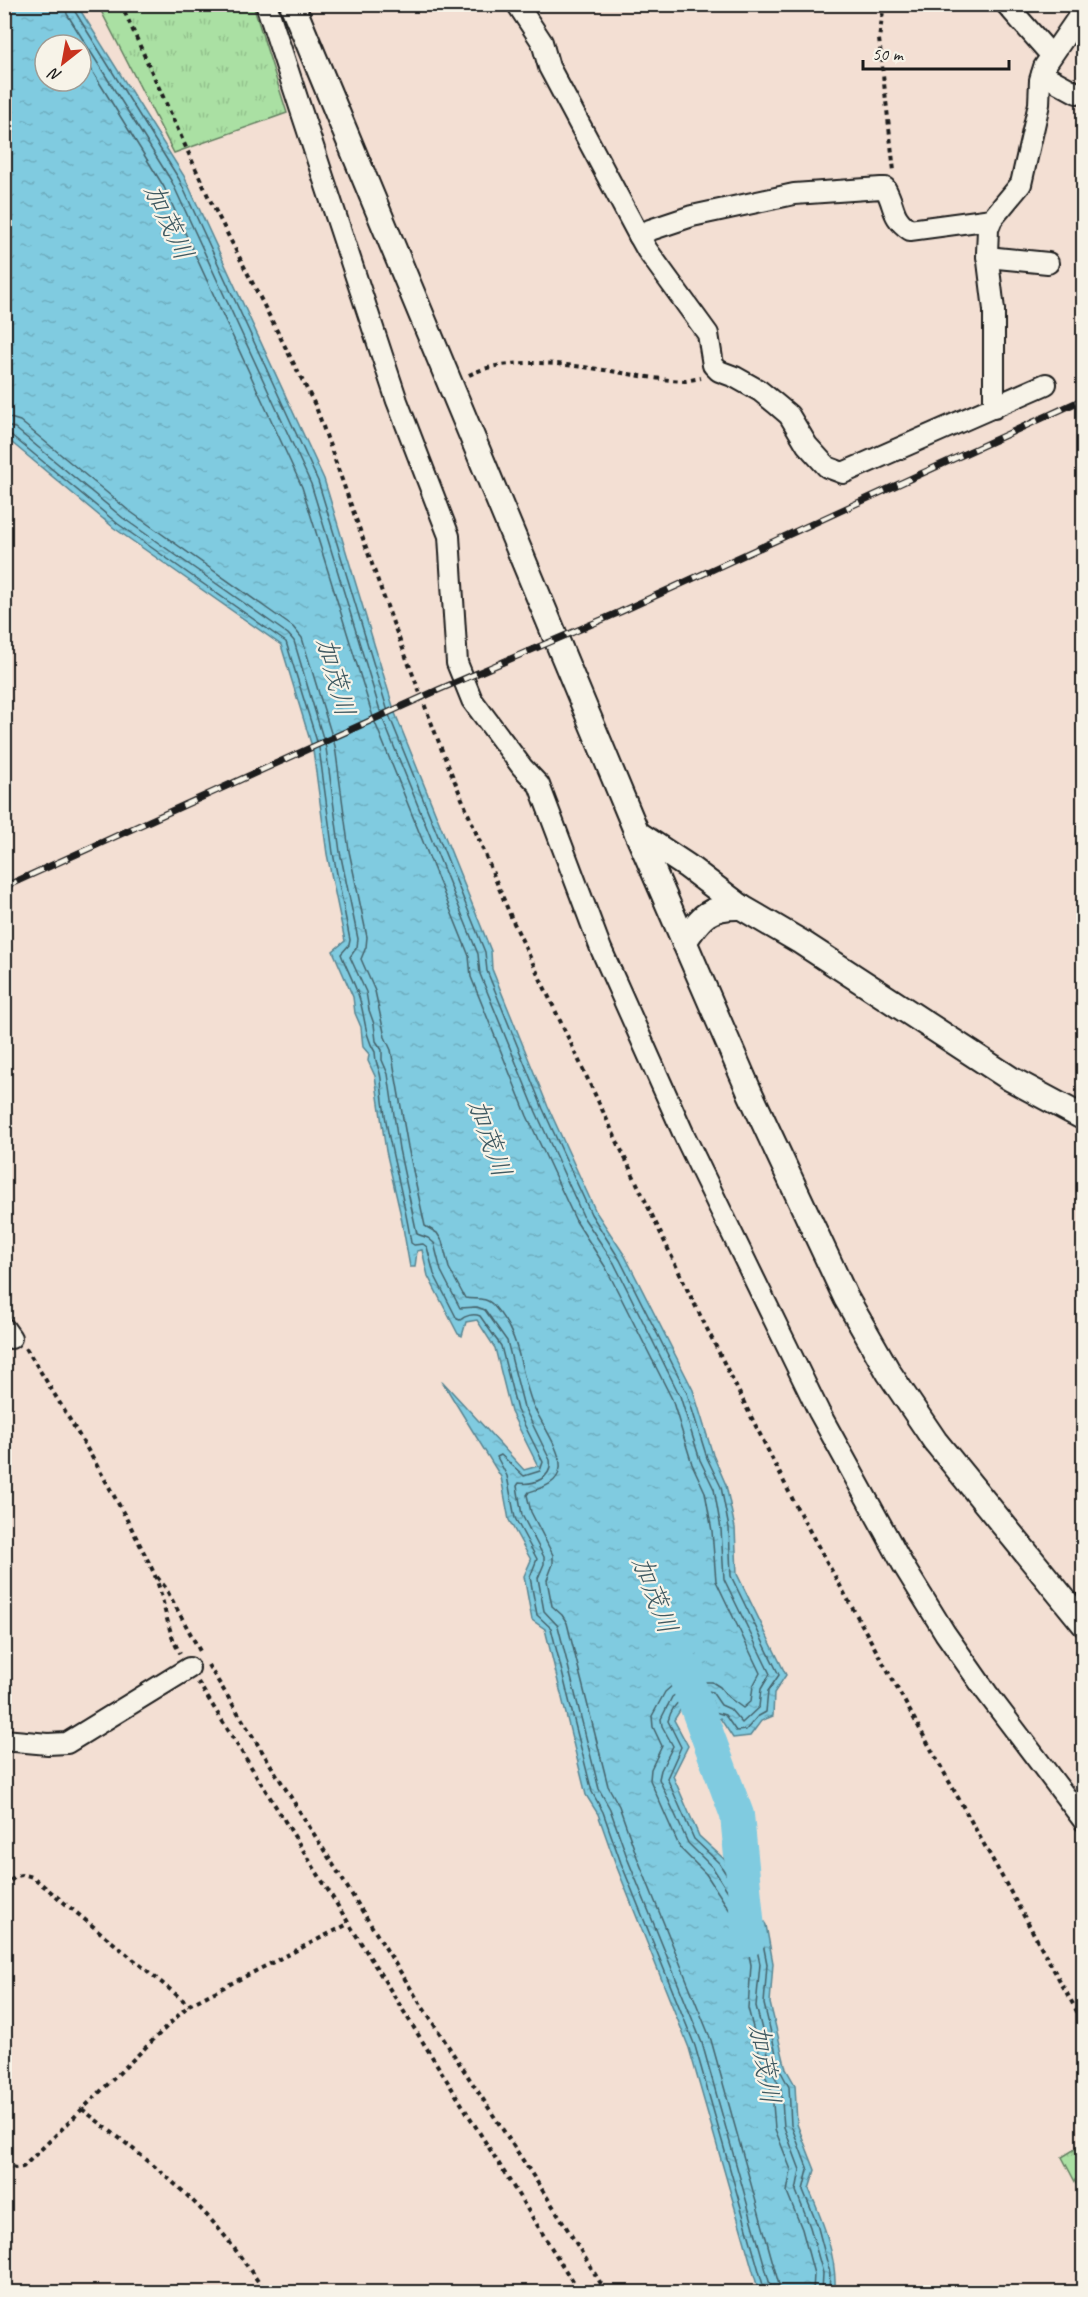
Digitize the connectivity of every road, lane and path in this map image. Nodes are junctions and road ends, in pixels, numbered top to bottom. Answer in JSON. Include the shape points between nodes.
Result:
{"nodes":[{"id":1,"x":121,"y":4,"type":"edge"},
{"id":2,"x":266,"y":4,"type":"edge"},
{"id":3,"x":292,"y":4,"type":"edge"},
{"id":4,"x":517,"y":4,"type":"edge"},
{"id":5,"x":884,"y":4,"type":"edge"},
{"id":6,"x":1006,"y":4,"type":"edge"},
{"id":7,"x":1081,"y":4,"type":"edge"},
{"id":8,"x":1051,"y":56,"type":"junction"},
{"id":9,"x":1042,"y":74,"type":"junction"},
{"id":10,"x":1077,"y":93,"type":"dead end"},
{"id":11,"x":885,"y":188,"type":"junction"},
{"id":12,"x":992,"y":219,"type":"junction"},
{"id":13,"x":639,"y":236,"type":"junction"},
{"id":14,"x":987,"y":258,"type":"junction"},
{"id":15,"x":1048,"y":263,"type":"dead end"},
{"id":16,"x":716,"y":368,"type":"junction"},
{"id":17,"x":1046,"y":384,"type":"dead end"},
{"id":18,"x":451,"y":385,"type":"junction"},
{"id":19,"x":994,"y":408,"type":"junction"},
{"id":20,"x":637,"y":833,"type":"junction"},
{"id":21,"x":741,"y":908,"type":"junction"},
{"id":22,"x":684,"y":942,"type":"junction"},
{"id":23,"x":1083,"y":1118,"type":"edge"},
{"id":24,"x":8,"y":1333,"type":"edge"},
{"id":25,"x":154,"y":1574,"type":"junction"},
{"id":26,"x":1083,"y":1624,"type":"edge"},
{"id":27,"x":189,"y":1668,"type":"junction"},
{"id":28,"x":4,"y":1740,"type":"edge"},
{"id":29,"x":1083,"y":1821,"type":"edge"},
{"id":30,"x":4,"y":1887,"type":"edge"},
{"id":31,"x":348,"y":1924,"type":"junction"},
{"id":32,"x":189,"y":2005,"type":"junction"},
{"id":33,"x":1083,"y":2024,"type":"edge"},
{"id":34,"x":82,"y":2109,"type":"junction"},
{"id":35,"x":4,"y":2163,"type":"edge"},
{"id":36,"x":266,"y":2292,"type":"edge"},
{"id":37,"x":579,"y":2292,"type":"edge"},
{"id":38,"x":606,"y":2292,"type":"edge"}],
"edges":[{"from":1,"to":33,"type":"path","via":[[208,196],[316,407],[393,623],[511,917],[682,1279],[798,1510]]},
{"from":2,"to":29,"type":"street","via":[[397,401],[448,536],[457,663],[472,700],[539,785],[601,949],[680,1126],[863,1495],[945,1633]]},
{"from":3,"to":18,"type":"street"},
{"from":4,"to":13,"type":"street","via":[[542,42],[549,67]]},
{"from":5,"to":11,"type":"path","via":[[879,39],[895,178]]},
{"from":6,"to":8,"type":"street"},
{"from":7,"to":8,"type":"street","via":[[1077,19]]},
{"from":8,"to":9,"type":"street"},
{"from":9,"to":10,"type":"street"},
{"from":9,"to":12,"type":"street","via":[[1021,184]]},
{"from":11,"to":12,"type":"street","via":[[898,222],[910,230]]},
{"from":11,"to":13,"type":"street","via":[[794,194],[692,216]]},
{"from":12,"to":14,"type":"street"},
{"from":13,"to":16,"type":"street","via":[[708,334]]},
{"from":14,"to":15,"type":"street"},
{"from":14,"to":19,"type":"street","via":[[994,310]]},
{"from":16,"to":18,"type":"path","via":[[709,376],[686,381],[575,366],[508,364],[484,368]]},
{"from":16,"to":19,"type":"street","via":[[776,404],[789,415],[820,460],[843,473]]},
{"from":17,"to":19,"type":"street"},
{"from":18,"to":20,"type":"street"},
{"from":20,"to":21,"type":"street"},
{"from":20,"to":22,"type":"street"},
{"from":21,"to":22,"type":"street","via":[[712,910]]},
{"from":21,"to":23,"type":"street","via":[[801,942],[1011,1079]]},
{"from":22,"to":26,"type":"street","via":[[846,1298],[889,1373],[935,1441]]},
{"from":24,"to":25,"type":"path","via":[[22,1342],[69,1419],[117,1500]]},
{"from":25,"to":27,"type":"path","via":[[173,1641]]},
{"from":25,"to":38,"type":"path","via":[[343,1881]]},
{"from":27,"to":28,"type":"street","via":[[67,1743]]},
{"from":27,"to":31,"type":"path"},
{"from":30,"to":32,"type":"path","via":[[19,1874],[34,1878]]},
{"from":31,"to":32,"type":"path"},
{"from":31,"to":37,"type":"path"},
{"from":32,"to":34,"type":"path"},
{"from":34,"to":35,"type":"path","via":[[23,2167]]},
{"from":34,"to":36,"type":"path","via":[[186,2195],[219,2229]]}]}
